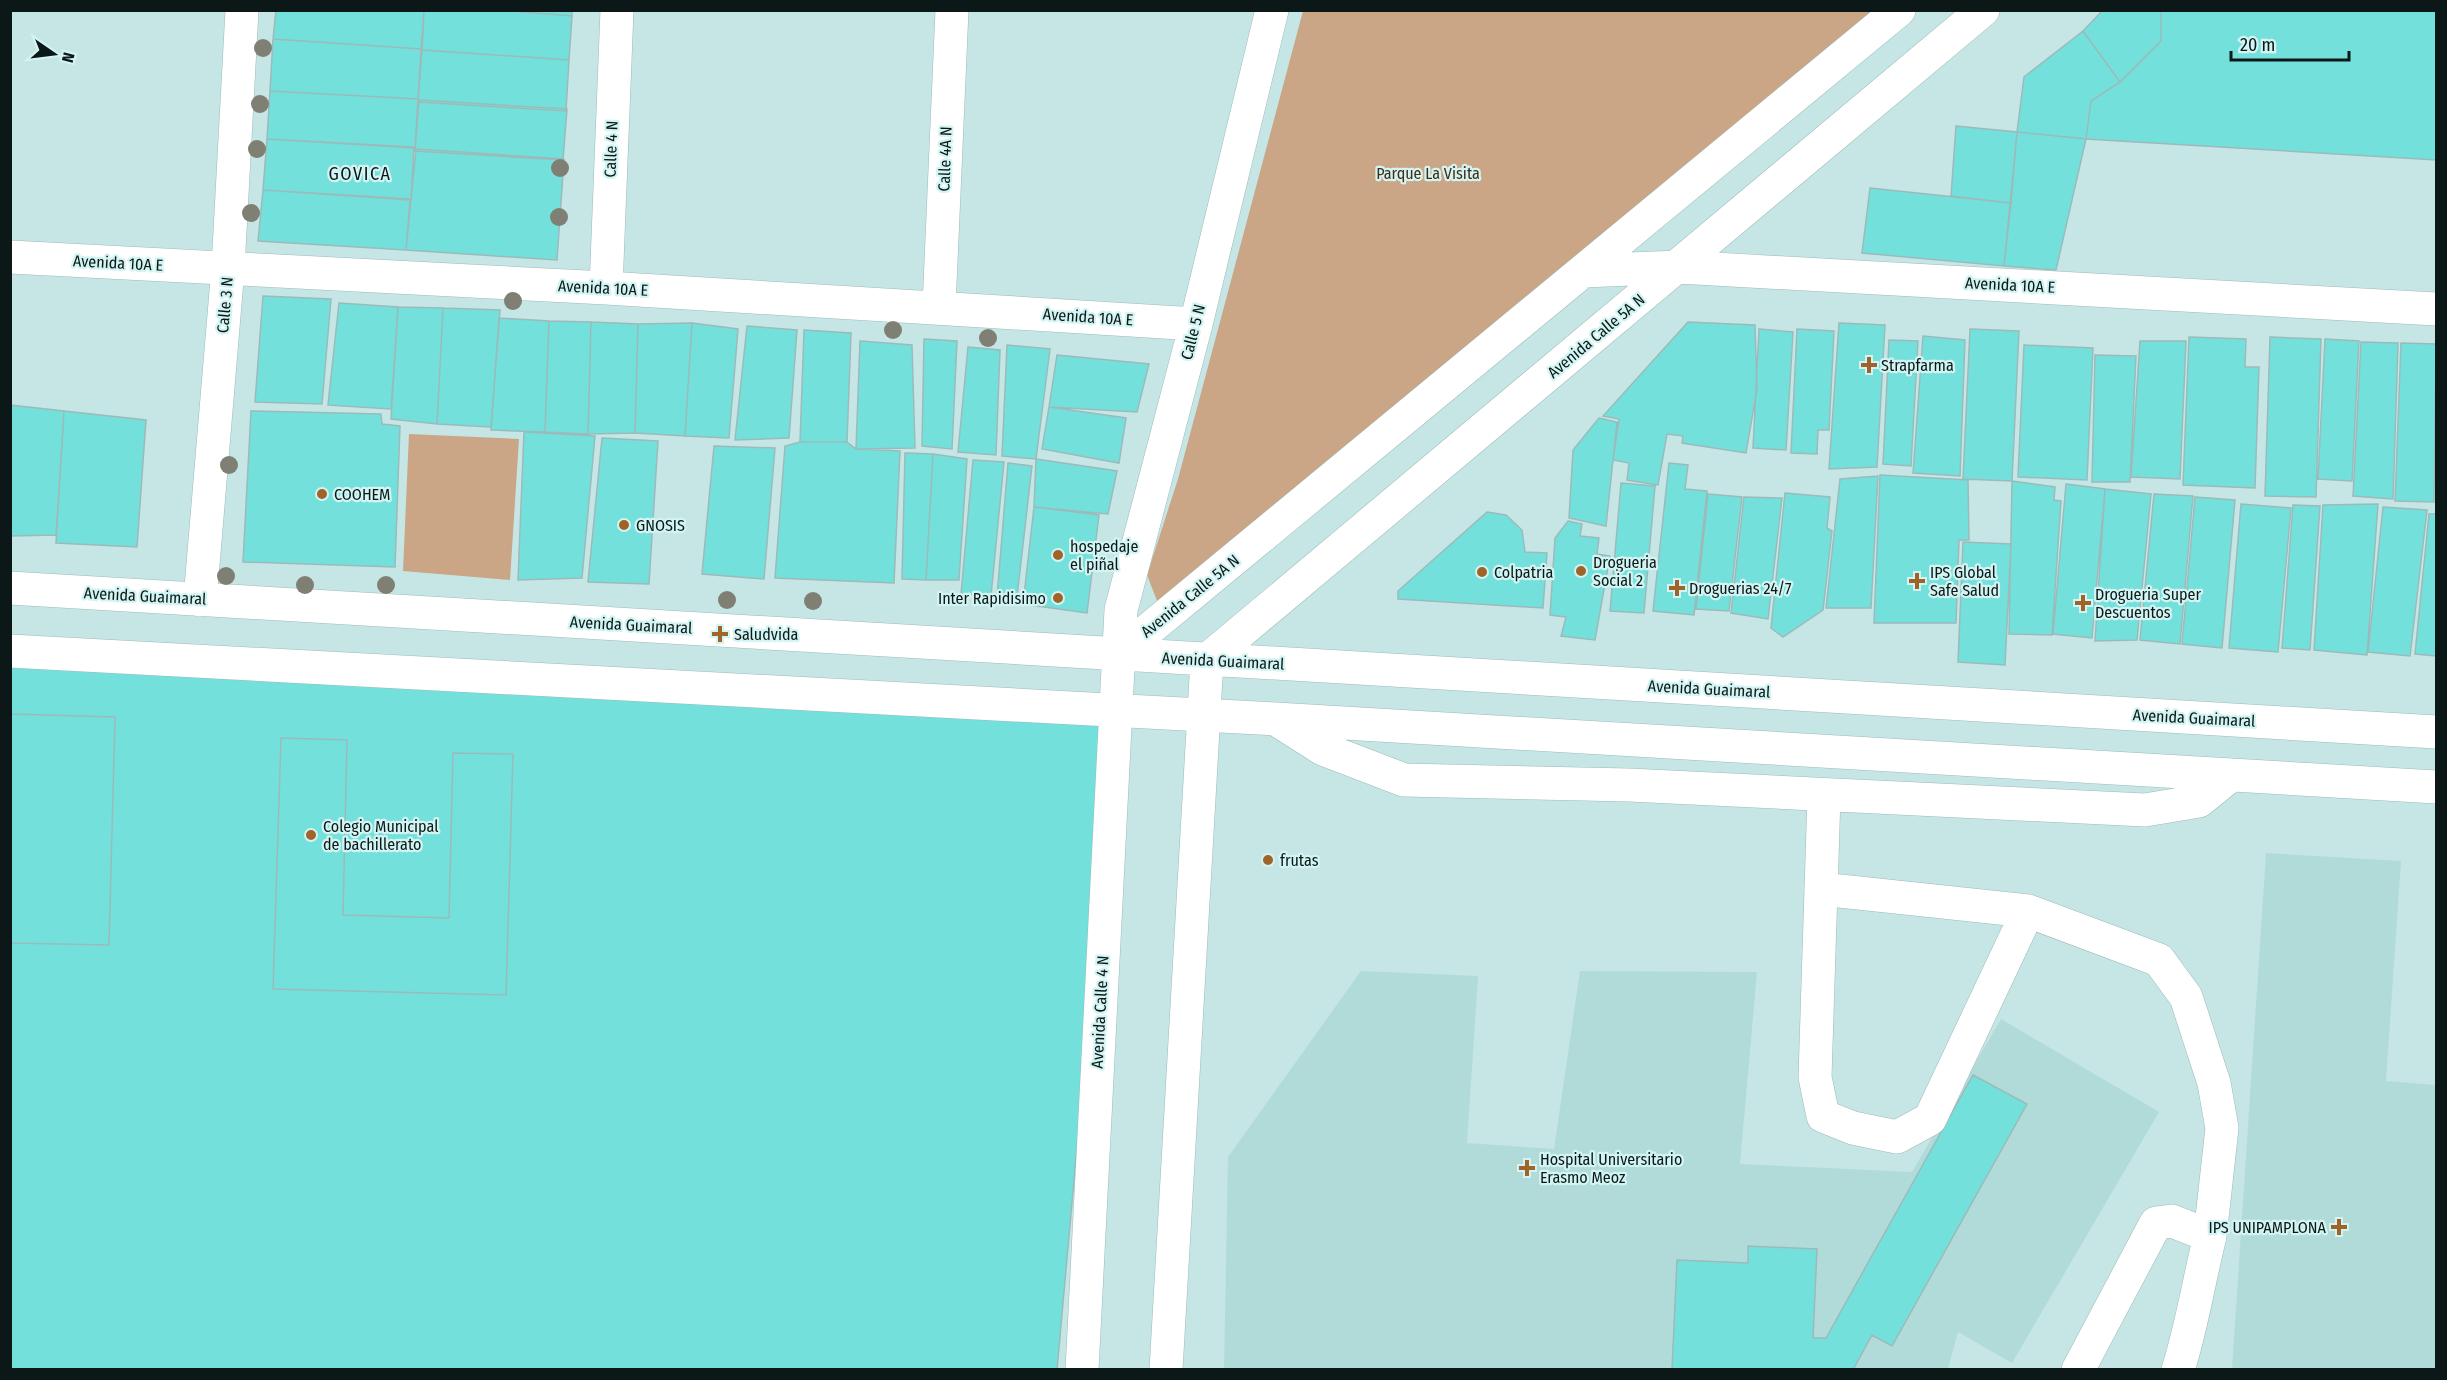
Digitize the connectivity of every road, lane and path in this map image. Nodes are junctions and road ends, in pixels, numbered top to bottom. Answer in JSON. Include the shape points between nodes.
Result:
{"nodes":[{"id":1,"x":242,"y":10,"type":"edge"},
{"id":2,"x":617,"y":10,"type":"edge"},
{"id":3,"x":952,"y":10,"type":"edge"},
{"id":4,"x":1272,"y":10,"type":"edge"},
{"id":5,"x":1899,"y":10,"type":"edge"},
{"id":6,"x":1983,"y":10,"type":"edge"},
{"id":7,"x":10,"y":257,"type":"edge"},
{"id":8,"x":1678,"y":267,"type":"junction"},
{"id":9,"x":228,"y":268,"type":"junction"},
{"id":10,"x":1583,"y":271,"type":"junction"},
{"id":11,"x":606,"y":288,"type":"junction"},
{"id":12,"x":939,"y":307,"type":"junction"},
{"id":13,"x":2436,"y":309,"type":"edge"},
{"id":14,"x":1196,"y":324,"type":"junction"},
{"id":15,"x":10,"y":588,"type":"edge"},
{"id":16,"x":200,"y":600,"type":"junction"},
{"id":17,"x":10,"y":651,"type":"edge"},
{"id":18,"x":1119,"y":654,"type":"junction"},
{"id":19,"x":1207,"y":660,"type":"junction"},
{"id":20,"x":1116,"y":711,"type":"junction"},
{"id":21,"x":1203,"y":716,"type":"junction"},
{"id":22,"x":1276,"y":720,"type":"junction"},
{"id":23,"x":2436,"y":732,"type":"edge"},
{"id":24,"x":2231,"y":775,"type":"junction"},
{"id":25,"x":2436,"y":787,"type":"edge"},
{"id":26,"x":1824,"y":796,"type":"junction"},
{"id":27,"x":1821,"y":889,"type":"junction"},
{"id":28,"x":2028,"y":910,"type":"junction"},
{"id":29,"x":2210,"y":1236,"type":"junction"},
{"id":30,"x":1082,"y":1370,"type":"edge"},
{"id":31,"x":1166,"y":1370,"type":"edge"},
{"id":32,"x":2078,"y":1370,"type":"edge"},
{"id":33,"x":2178,"y":1370,"type":"edge"}],
"edges":[{"from":1,"to":9,"type":"street","name":"Calle 3 N"},
{"from":2,"to":11,"type":"street","name":"Calle 4 N"},
{"from":3,"to":12,"type":"street","name":"Calle 4A N"},
{"from":4,"to":14,"type":"street","name":"Calle 5 N"},
{"from":5,"to":10,"type":"street","name":"Avenida Calle 5A N"},
{"from":6,"to":8,"type":"street","name":"Avenida Calle 5A N"},
{"from":7,"to":9,"type":"street","name":"Avenida 10A E"},
{"from":8,"to":10,"type":"street","name":"Avenida 10A E"},
{"from":8,"to":13,"type":"street","name":"Avenida 10A E"},
{"from":8,"to":19,"type":"street","name":"Avenida Calle 5A N"},
{"from":9,"to":11,"type":"street","name":"Avenida 10A E"},
{"from":9,"to":16,"type":"street","name":"Calle 3 N"},
{"from":10,"to":18,"type":"street","name":"Avenida Calle 5A N"},
{"from":11,"to":12,"type":"street","name":"Avenida 10A E"},
{"from":12,"to":14,"type":"street","name":"Avenida 10A E"},
{"from":14,"to":18,"type":"street","name":"Calle 5 N","via":[[1121,610]]},
{"from":15,"to":16,"type":"street","name":"Avenida Guaimaral"},
{"from":16,"to":18,"type":"street","name":"Avenida Guaimaral"},
{"from":17,"to":20,"type":"street"},
{"from":18,"to":19,"type":"street","name":"Avenida Guaimaral"},
{"from":18,"to":20,"type":"street","name":"Avenida Calle 4 N"},
{"from":19,"to":21,"type":"street"},
{"from":19,"to":23,"type":"street","name":"Avenida Guaimaral"},
{"from":20,"to":21,"type":"street"},
{"from":20,"to":30,"type":"street","name":"Avenida Calle 4 N"},
{"from":21,"to":22,"type":"street"},
{"from":21,"to":31,"type":"street"},
{"from":22,"to":24,"type":"street"},
{"from":22,"to":26,"type":"street","via":[[1323,749],[1404,780]]},
{"from":24,"to":25,"type":"street"},
{"from":24,"to":26,"type":"street","via":[[2199,801],[2145,810]]},
{"from":26,"to":27,"type":"street"},
{"from":27,"to":28,"type":"street"},
{"from":27,"to":28,"type":"street","via":[[1815,1077],[1823,1116],[1853,1128],[1898,1137],[1930,1119]]},
{"from":28,"to":29,"type":"street","via":[[2159,960],[2186,997],[2214,1083],[2222,1128]]},
{"from":29,"to":32,"type":"street","via":[[2172,1221],[2157,1223]]},
{"from":29,"to":33,"type":"street"}]}
